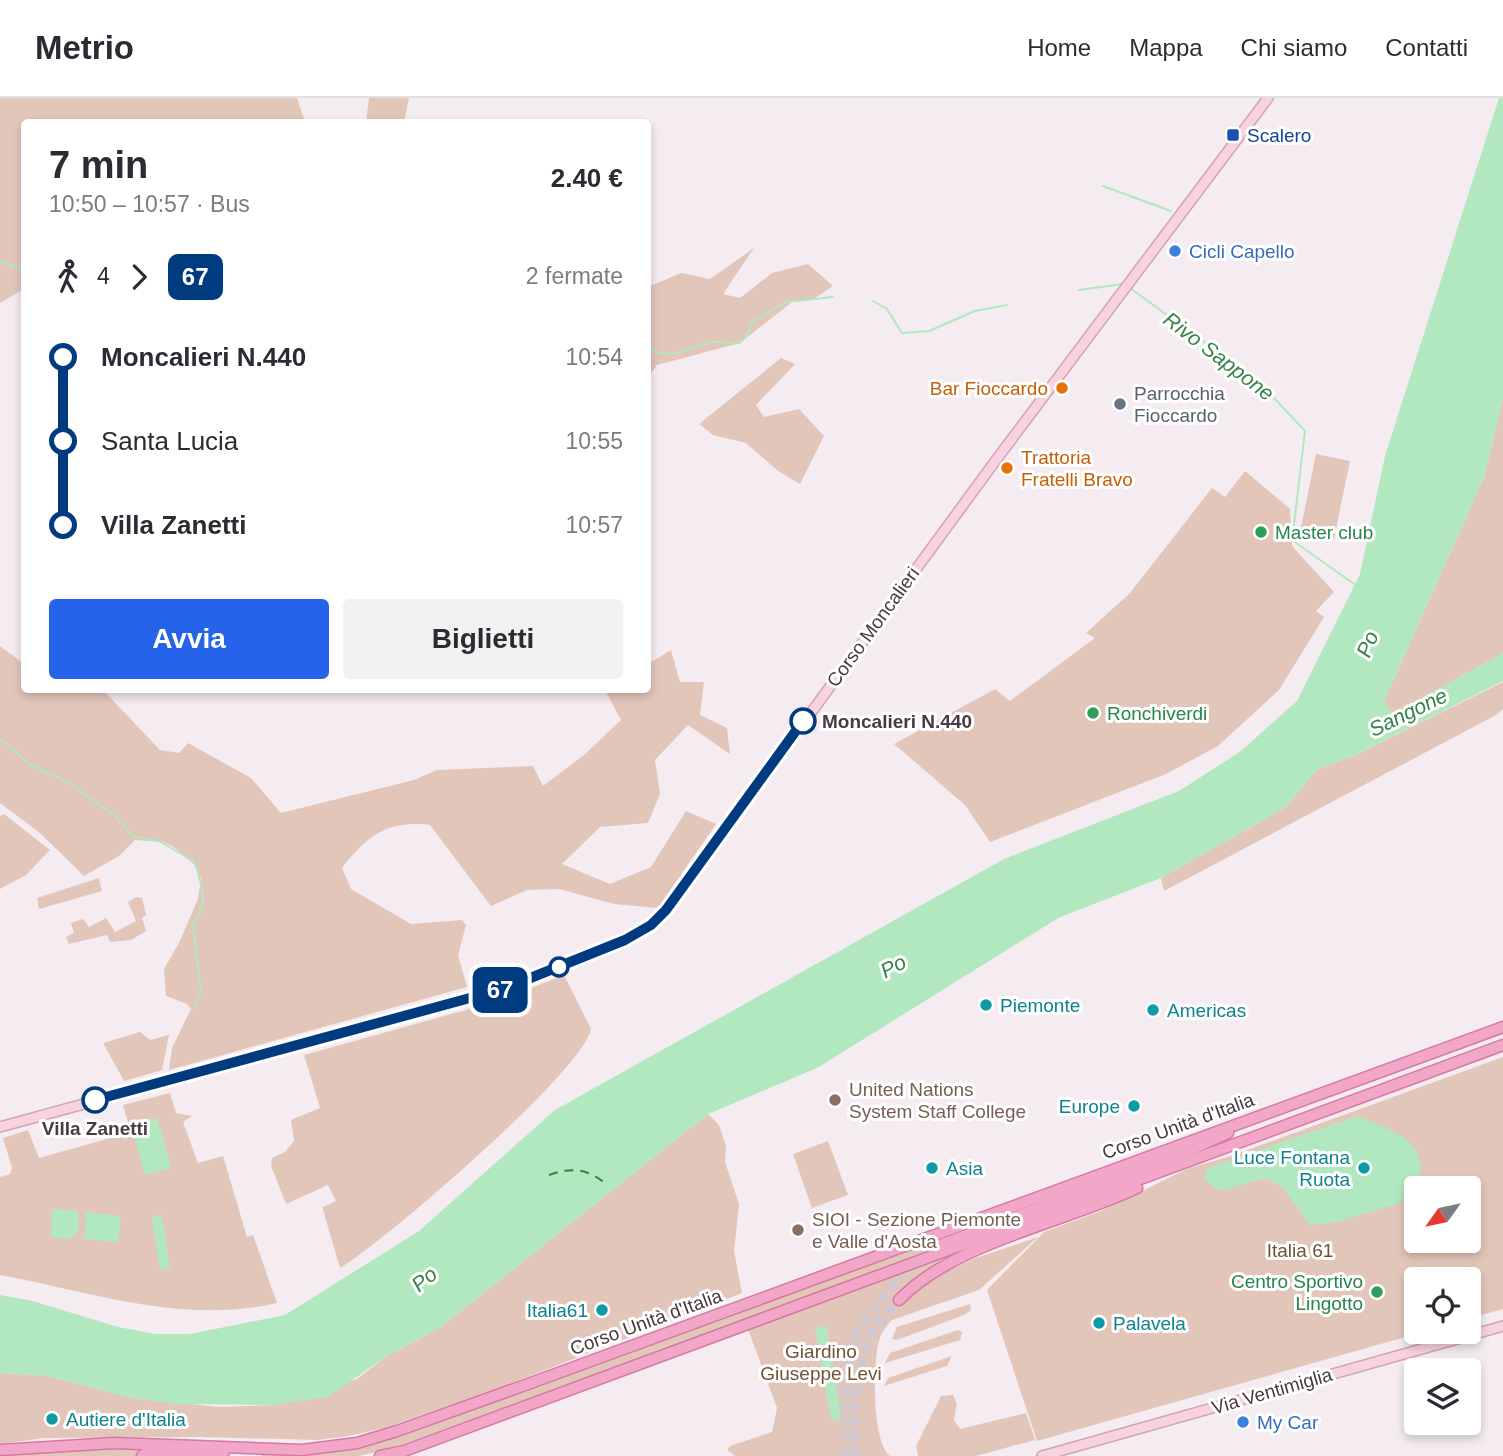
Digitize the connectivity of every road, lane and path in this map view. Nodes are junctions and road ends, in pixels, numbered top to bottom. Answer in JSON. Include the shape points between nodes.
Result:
{"nodes":[{"id":1,"x":1268,"y":98,"type":"edge"},
{"id":2,"x":1503,"y":1027,"type":"edge"},
{"id":3,"x":1503,"y":1045,"type":"edge"},
{"id":4,"x":1282,"y":1107,"type":"junction"},
{"id":5,"x":0,"y":1127,"type":"edge"},
{"id":6,"x":1193,"y":1162,"type":"junction"},
{"id":7,"x":940,"y":1245,"type":"tunnel mouth"},
{"id":8,"x":899,"y":1300,"type":"tunnel mouth"},
{"id":9,"x":1503,"y":1326,"type":"edge"},
{"id":10,"x":246,"y":1448,"type":"junction"},
{"id":11,"x":0,"y":1450,"type":"edge"},
{"id":12,"x":142,"y":1456,"type":"edge"},
{"id":13,"x":380,"y":1456,"type":"edge"},
{"id":14,"x":1042,"y":1456,"type":"edge"}],
"edges":[{"from":1,"to":5,"type":"main road","name":"Corso Moncalieri","via":[[651,925],[625,940],[498,990]]},
{"from":2,"to":4,"type":"main road","name":"Corso Unità d'Italia"},
{"from":3,"to":6,"type":"main road","name":"Corso Unità d'Italia"},
{"from":4,"to":7,"type":"main road","name":"Corso Unità d'Italia","via":[[1177,1156]]},
{"from":4,"to":10,"type":"main road","name":"Corso Unità d'Italia","via":[[397,1432],[302,1450]]},
{"from":6,"to":8,"type":"main road","name":"Corso Unità d'Italia","via":[[1096,1208],[956,1259],[918,1282]]},
{"from":6,"to":13,"type":"main road","name":"Corso Unità d'Italia"},
{"from":9,"to":14,"type":"main road","name":"Via Ventimiglia"},
{"from":10,"to":11,"type":"main road","name":"Corso Unità d'Italia","via":[[114,1443]]},
{"from":10,"to":12,"type":"main road","via":[[212,1454],[148,1452]]}]}
